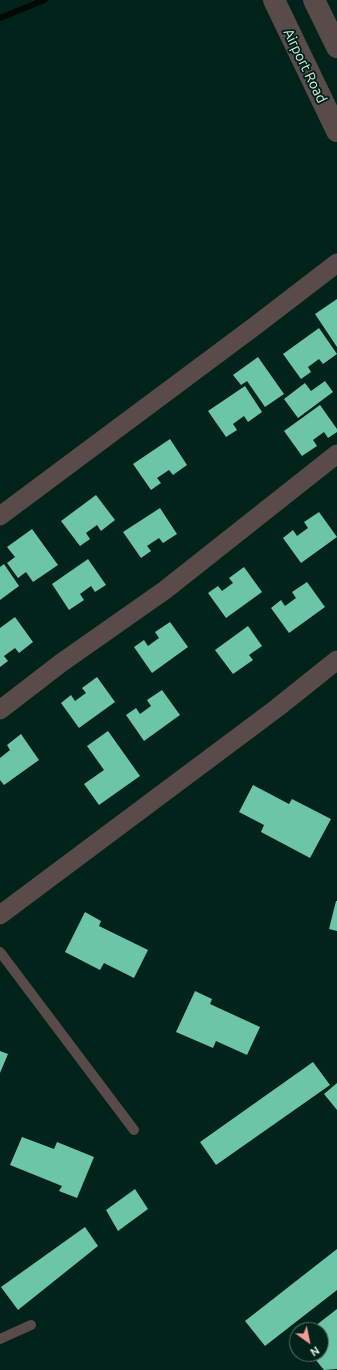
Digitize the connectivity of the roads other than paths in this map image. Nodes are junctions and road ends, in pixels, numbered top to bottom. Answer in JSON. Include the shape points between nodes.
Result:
{"nodes":[{"id":1,"x":274,"y":0,"type":"edge"},
{"id":2,"x":314,"y":0,"type":"edge"},
{"id":3,"x":337,"y":47,"type":"edge"},
{"id":4,"x":337,"y":131,"type":"edge"},
{"id":5,"x":337,"y":263,"type":"edge"},
{"id":6,"x":337,"y":454,"type":"edge"},
{"id":7,"x":0,"y":516,"type":"edge"},
{"id":8,"x":337,"y":660,"type":"edge"},
{"id":9,"x":0,"y":710,"type":"edge"},
{"id":10,"x":0,"y":916,"type":"edge"},
{"id":11,"x":0,"y":952,"type":"edge"},
{"id":12,"x":134,"y":1130,"type":"dead end"},
{"id":13,"x":31,"y":1325,"type":"dead end"},
{"id":14,"x":0,"y":1338,"type":"edge"}],
"edges":[{"from":1,"to":4,"type":"street","name":"Airport Road"},
{"from":2,"to":3,"type":"street"},
{"from":5,"to":7,"type":"street"},
{"from":6,"to":9,"type":"street","via":[[165,590],[61,663]]},
{"from":8,"to":10,"type":"street"},
{"from":11,"to":12,"type":"lane"},
{"from":13,"to":14,"type":"lane"}]}
